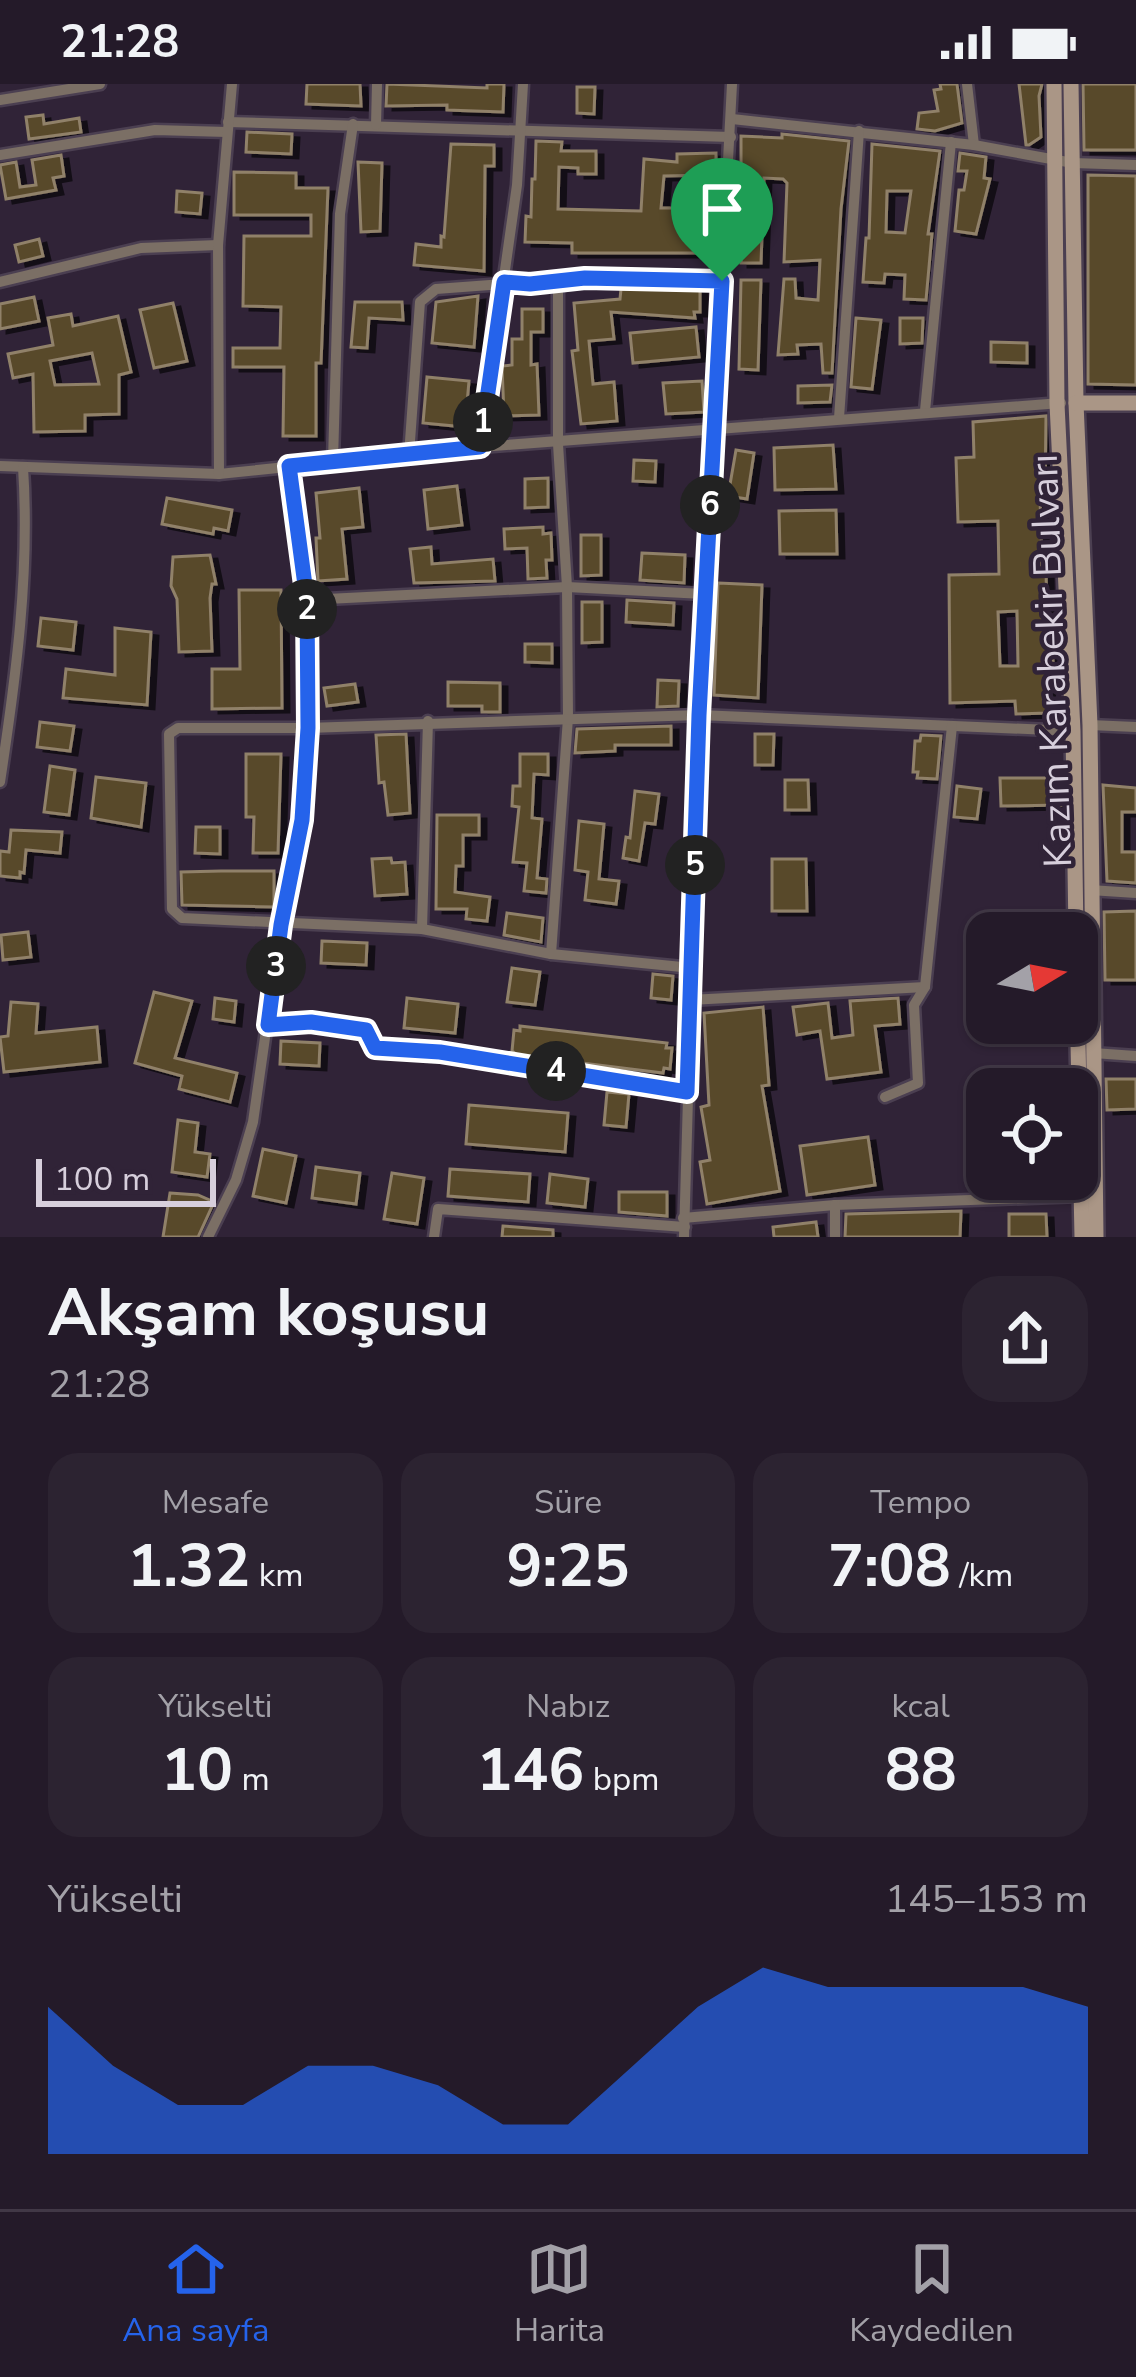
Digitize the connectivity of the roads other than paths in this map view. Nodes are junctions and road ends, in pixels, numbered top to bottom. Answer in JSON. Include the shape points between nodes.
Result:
{"nodes":[{"id":1,"x":100,"y":84,"type":"edge"},
{"id":2,"x":232,"y":84,"type":"edge"},
{"id":3,"x":376,"y":84,"type":"edge"},
{"id":4,"x":523,"y":84,"type":"edge"},
{"id":5,"x":732,"y":84,"type":"edge"},
{"id":6,"x":968,"y":84,"type":"edge"},
{"id":7,"x":1054,"y":84,"type":"edge"},
{"id":8,"x":1071,"y":84,"type":"edge"},
{"id":9,"x":0,"y":100,"type":"edge"},
{"id":10,"x":732,"y":119,"type":"junction"},
{"id":11,"x":353,"y":124,"type":"junction"},
{"id":12,"x":376,"y":124,"type":"junction"},
{"id":13,"x":227,"y":127,"type":"junction"},
{"id":14,"x":859,"y":131,"type":"junction"},
{"id":15,"x":521,"y":132,"type":"junction"},
{"id":16,"x":731,"y":137,"type":"junction"},
{"id":17,"x":951,"y":142,"type":"junction"},
{"id":18,"x":974,"y":145,"type":"junction"},
{"id":19,"x":0,"y":155,"type":"edge"},
{"id":20,"x":1064,"y":161,"type":"junction"},
{"id":21,"x":1136,"y":165,"type":"edge"},
{"id":22,"x":218,"y":245,"type":"junction"},
{"id":23,"x":558,"y":280,"type":"junction"},
{"id":24,"x":0,"y":281,"type":"edge"},
{"id":25,"x":722,"y":281,"type":"junction"},
{"id":26,"x":504,"y":282,"type":"junction"},
{"id":27,"x":1076,"y":403,"type":"junction"},
{"id":28,"x":1136,"y":403,"type":"edge"},
{"id":29,"x":1057,"y":404,"type":"junction"},
{"id":30,"x":925,"y":411,"type":"junction"},
{"id":31,"x":838,"y":418,"type":"junction"},
{"id":32,"x":716,"y":430,"type":"junction"},
{"id":33,"x":558,"y":444,"type":"junction"},
{"id":34,"x":480,"y":447,"type":"junction"},
{"id":35,"x":409,"y":454,"type":"junction"},
{"id":36,"x":333,"y":461,"type":"junction"},
{"id":37,"x":0,"y":466,"type":"edge"},
{"id":38,"x":289,"y":466,"type":"junction"},
{"id":39,"x":22,"y":467,"type":"junction"},
{"id":40,"x":219,"y":474,"type":"junction"},
{"id":41,"x":567,"y":587,"type":"junction"},
{"id":42,"x":704,"y":594,"type":"junction"},
{"id":43,"x":307,"y":600,"type":"junction"},
{"id":44,"x":699,"y":715,"type":"junction"},
{"id":45,"x":568,"y":718,"type":"junction"},
{"id":46,"x":428,"y":721,"type":"junction"},
{"id":47,"x":1090,"y":724,"type":"junction"},
{"id":48,"x":952,"y":726,"type":"junction"},
{"id":49,"x":1136,"y":727,"type":"edge"},
{"id":50,"x":308,"y":728,"type":"junction"},
{"id":51,"x":1073,"y":731,"type":"junction"},
{"id":52,"x":0,"y":782,"type":"edge"},
{"id":53,"x":1090,"y":890,"type":"junction"},
{"id":54,"x":1136,"y":893,"type":"edge"},
{"id":55,"x":1076,"y":912,"type":"edge"},
{"id":56,"x":281,"y":925,"type":"junction"},
{"id":57,"x":422,"y":929,"type":"junction"},
{"id":58,"x":551,"y":954,"type":"junction"},
{"id":59,"x":692,"y":968,"type":"junction"},
{"id":60,"x":925,"y":987,"type":"junction"},
{"id":61,"x":691,"y":1000,"type":"junction"},
{"id":62,"x":268,"y":1025,"type":"junction"},
{"id":63,"x":1094,"y":1053,"type":"junction"},
{"id":64,"x":1136,"y":1056,"type":"edge"},
{"id":65,"x":687,"y":1092,"type":"junction"},
{"id":66,"x":885,"y":1097,"type":"dead end"},
{"id":67,"x":972,"y":1200,"type":"edge"},
{"id":68,"x":1081,"y":1200,"type":"edge"},
{"id":69,"x":836,"y":1205,"type":"junction"},
{"id":70,"x":684,"y":1228,"type":"edge"},
{"id":71,"x":208,"y":1237,"type":"edge"},
{"id":72,"x":434,"y":1237,"type":"edge"},
{"id":73,"x":835,"y":1237,"type":"edge"},
{"id":74,"x":1082,"y":1237,"type":"edge"},
{"id":75,"x":1096,"y":1237,"type":"edge"}],
"edges":[{"from":1,"to":9,"type":"street"},
{"from":2,"to":13,"type":"street"},
{"from":3,"to":12,"type":"street"},
{"from":4,"to":15,"type":"street"},
{"from":5,"to":10,"type":"street"},
{"from":6,"to":18,"type":"street"},
{"from":7,"to":20,"type":"main road"},
{"from":8,"to":20,"type":"main road","name":"Kazım Karabekir Bulvarı"},
{"from":10,"to":14,"type":"street"},
{"from":10,"to":16,"type":"street"},
{"from":11,"to":12,"type":"street"},
{"from":11,"to":13,"type":"street"},
{"from":11,"to":36,"type":"street","via":[[340,214]]},
{"from":12,"to":15,"type":"street"},
{"from":13,"to":19,"type":"street"},
{"from":13,"to":22,"type":"street"},
{"from":14,"to":17,"type":"street"},
{"from":14,"to":31,"type":"street"},
{"from":15,"to":16,"type":"street"},
{"from":15,"to":26,"type":"street"},
{"from":16,"to":25,"type":"street"},
{"from":17,"to":18,"type":"street"},
{"from":17,"to":30,"type":"street"},
{"from":18,"to":20,"type":"street"},
{"from":20,"to":21,"type":"street"},
{"from":20,"to":27,"type":"main road","name":"Kazım Karabekir Bulvarı"},
{"from":20,"to":29,"type":"main road"},
{"from":22,"to":24,"type":"street","via":[[141,248]]},
{"from":22,"to":40,"type":"street"},
{"from":23,"to":25,"type":"street"},
{"from":23,"to":26,"type":"street"},
{"from":23,"to":33,"type":"street"},
{"from":25,"to":32,"type":"street"},
{"from":26,"to":34,"type":"street"},
{"from":26,"to":35,"type":"street","via":[[436,289],[420,302]]},
{"from":27,"to":28,"type":"main road"},
{"from":27,"to":29,"type":"street"},
{"from":27,"to":47,"type":"main road","name":"Kazım Karabekir Bulvarı"},
{"from":29,"to":30,"type":"street"},
{"from":29,"to":51,"type":"main road"},
{"from":30,"to":31,"type":"street"},
{"from":31,"to":32,"type":"street"},
{"from":32,"to":33,"type":"street"},
{"from":32,"to":42,"type":"street"},
{"from":33,"to":34,"type":"street"},
{"from":33,"to":41,"type":"street"},
{"from":34,"to":35,"type":"street"},
{"from":35,"to":36,"type":"street"},
{"from":36,"to":38,"type":"street"},
{"from":37,"to":39,"type":"street"},
{"from":38,"to":40,"type":"street"},
{"from":38,"to":43,"type":"street"},
{"from":39,"to":40,"type":"street"},
{"from":39,"to":52,"type":"street","via":[[22,623]]},
{"from":41,"to":42,"type":"street"},
{"from":41,"to":43,"type":"street"},
{"from":41,"to":45,"type":"street"},
{"from":42,"to":44,"type":"street"},
{"from":43,"to":50,"type":"street"},
{"from":44,"to":45,"type":"street"},
{"from":44,"to":48,"type":"street"},
{"from":44,"to":59,"type":"street"},
{"from":45,"to":46,"type":"street"},
{"from":45,"to":58,"type":"street"},
{"from":46,"to":50,"type":"street"},
{"from":46,"to":57,"type":"street"},
{"from":47,"to":49,"type":"street"},
{"from":47,"to":53,"type":"main road","name":"Kazım Karabekir Bulvarı"},
{"from":48,"to":51,"type":"street"},
{"from":48,"to":60,"type":"street"},
{"from":50,"to":56,"type":"street","via":[[302,820]]},
{"from":50,"to":56,"type":"street","via":[[169,734],[172,909],[182,918]]},
{"from":51,"to":55,"type":"main road"},
{"from":53,"to":54,"type":"street"},
{"from":53,"to":63,"type":"main road","name":"Kazım Karabekir Bulvarı"},
{"from":56,"to":57,"type":"street"},
{"from":56,"to":62,"type":"street"},
{"from":57,"to":58,"type":"street"},
{"from":58,"to":59,"type":"street"},
{"from":59,"to":61,"type":"street"},
{"from":60,"to":61,"type":"street"},
{"from":60,"to":66,"type":"street","via":[[914,1005],[918,1083]]},
{"from":61,"to":65,"type":"street"},
{"from":62,"to":65,"type":"street","via":[[366,1030],[375,1048]]},
{"from":62,"to":71,"type":"street","via":[[253,1122]]},
{"from":63,"to":64,"type":"street"},
{"from":63,"to":75,"type":"main road","name":"Kazım Karabekir Bulvarı"},
{"from":65,"to":70,"type":"street"},
{"from":67,"to":69,"type":"street"},
{"from":68,"to":74,"type":"main road"},
{"from":69,"to":70,"type":"street"},
{"from":69,"to":73,"type":"street"},
{"from":70,"to":72,"type":"street","via":[[437,1209]]}]}
